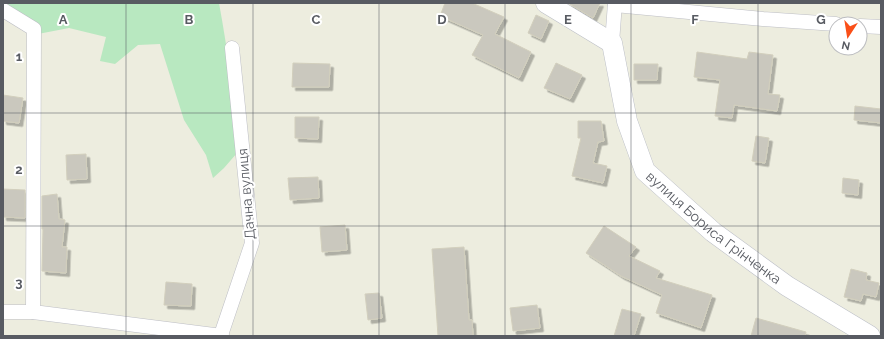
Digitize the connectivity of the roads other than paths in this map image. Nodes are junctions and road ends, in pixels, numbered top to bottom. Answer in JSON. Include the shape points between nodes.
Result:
{"nodes":[{"id":1,"x":546,"y":3,"type":"edge"},
{"id":2,"x":615,"y":4,"type":"edge"},
{"id":3,"x":3,"y":10,"type":"edge"},
{"id":4,"x":828,"y":23,"type":"edge"},
{"id":5,"x":868,"y":26,"type":"edge"},
{"id":6,"x":881,"y":27,"type":"edge"},
{"id":7,"x":612,"y":43,"type":"junction"},
{"id":8,"x":232,"y":48,"type":"dead end"},
{"id":9,"x":3,"y":312,"type":"edge"},
{"id":10,"x":33,"y":312,"type":"junction"},
{"id":11,"x":221,"y":336,"type":"edge"},
{"id":12,"x":870,"y":336,"type":"edge"}],
"edges":[{"from":1,"to":7,"type":"street"},
{"from":2,"to":4,"type":"street"},
{"from":2,"to":7,"type":"street","name":"вулиця Бориса Грінченка"},
{"from":3,"to":10,"type":"street","via":[[34,29]]},
{"from":5,"to":6,"type":"street"},
{"from":7,"to":12,"type":"street","name":"вулиця Бориса Грінченка","via":[[627,121],[645,171],[713,232],[787,286]]},
{"from":8,"to":11,"type":"street","name":"Дачна вулиця","via":[[252,243]]},
{"from":9,"to":10,"type":"street","name":"Дачна вулиця"},
{"from":10,"to":11,"type":"street","name":"Дачна вулиця"}]}
